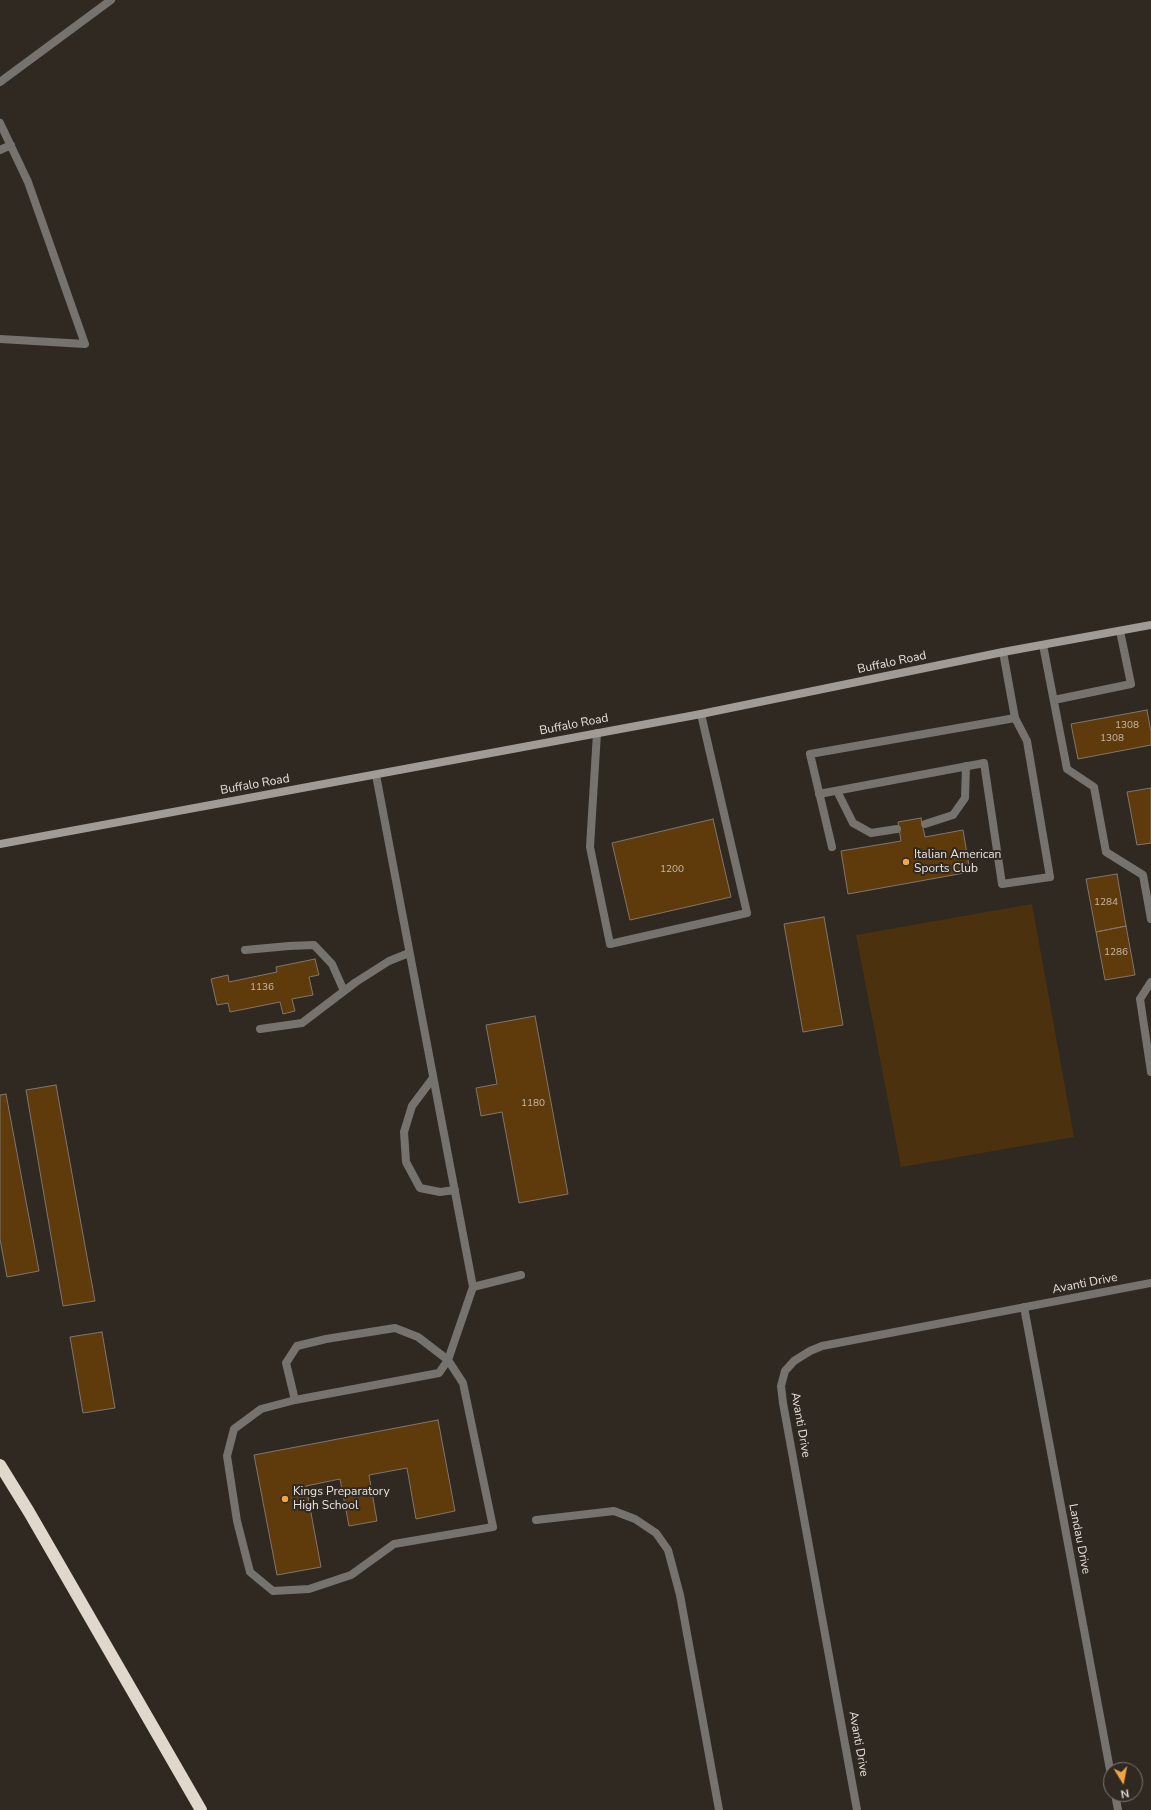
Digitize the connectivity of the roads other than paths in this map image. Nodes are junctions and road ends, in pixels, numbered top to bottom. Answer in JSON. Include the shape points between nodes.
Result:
{"nodes":[{"id":1,"x":111,"y":0,"type":"edge"},
{"id":2,"x":0,"y":82,"type":"edge"},
{"id":3,"x":0,"y":123,"type":"edge"},
{"id":4,"x":11,"y":145,"type":"junction"},
{"id":5,"x":0,"y":150,"type":"edge"},
{"id":6,"x":0,"y":339,"type":"edge"},
{"id":7,"x":1151,"y":626,"type":"edge"},
{"id":8,"x":1120,"y":631,"type":"junction"},
{"id":9,"x":1043,"y":645,"type":"junction"},
{"id":10,"x":1004,"y":652,"type":"junction"},
{"id":11,"x":1054,"y":700,"type":"junction"},
{"id":12,"x":701,"y":714,"type":"junction"},
{"id":13,"x":1015,"y":718,"type":"junction"},
{"id":14,"x":597,"y":733,"type":"junction"},
{"id":15,"x":966,"y":766,"type":"junction"},
{"id":16,"x":376,"y":775,"type":"junction"},
{"id":17,"x":837,"y":791,"type":"junction"},
{"id":18,"x":819,"y":794,"type":"junction"},
{"id":19,"x":925,"y":824,"type":"dead end"},
{"id":20,"x":897,"y":829,"type":"dead end"},
{"id":21,"x":0,"y":844,"type":"edge"},
{"id":22,"x":832,"y":847,"type":"dead end"},
{"id":23,"x":1151,"y":919,"type":"edge"},
{"id":24,"x":245,"y":950,"type":"dead end"},
{"id":25,"x":409,"y":953,"type":"junction"},
{"id":26,"x":1151,"y":982,"type":"edge"},
{"id":27,"x":344,"y":991,"type":"junction"},
{"id":28,"x":260,"y":1029,"type":"dead end"},
{"id":29,"x":1151,"y":1072,"type":"edge"},
{"id":30,"x":433,"y":1078,"type":"junction"},
{"id":31,"x":455,"y":1190,"type":"junction"},
{"id":32,"x":521,"y":1275,"type":"dead end"},
{"id":33,"x":1151,"y":1283,"type":"edge"},
{"id":34,"x":473,"y":1287,"type":"junction"},
{"id":35,"x":1024,"y":1308,"type":"junction"},
{"id":36,"x":448,"y":1360,"type":"junction"},
{"id":37,"x":295,"y":1400,"type":"junction"},
{"id":38,"x":0,"y":1465,"type":"edge"},
{"id":39,"x":536,"y":1520,"type":"dead end"},
{"id":40,"x":1109,"y":1762,"type":"edge"},
{"id":41,"x":201,"y":1810,"type":"edge"},
{"id":42,"x":719,"y":1810,"type":"edge"},
{"id":43,"x":858,"y":1810,"type":"edge"}],
"edges":[{"from":1,"to":2,"type":"street"},
{"from":3,"to":4,"type":"street"},
{"from":4,"to":5,"type":"street"},
{"from":4,"to":6,"type":"street","via":[[28,182],[85,344]]},
{"from":7,"to":8,"type":"main road","name":"Buffalo Road"},
{"from":8,"to":9,"type":"main road","name":"Buffalo Road"},
{"from":8,"to":11,"type":"street","via":[[1131,684]]},
{"from":9,"to":10,"type":"main road","name":"Buffalo Road"},
{"from":9,"to":11,"type":"street"},
{"from":10,"to":12,"type":"main road","name":"Buffalo Road"},
{"from":10,"to":13,"type":"street"},
{"from":11,"to":23,"type":"street","via":[[1067,769],[1094,787],[1106,852],[1143,875]]},
{"from":12,"to":14,"type":"main road","name":"Buffalo Road"},
{"from":12,"to":14,"type":"street","via":[[748,913],[610,944],[590,847]]},
{"from":13,"to":15,"type":"street","via":[[1026,741],[1050,877],[1002,884],[984,763]]},
{"from":13,"to":18,"type":"street","via":[[810,754]]},
{"from":14,"to":16,"type":"main road","name":"Buffalo Road"},
{"from":15,"to":17,"type":"street"},
{"from":15,"to":19,"type":"street","via":[[965,798],[953,816]]},
{"from":16,"to":21,"type":"main road","name":"Buffalo Road"},
{"from":16,"to":25,"type":"street"},
{"from":17,"to":18,"type":"street"},
{"from":17,"to":20,"type":"street","via":[[852,823],[871,833]]},
{"from":18,"to":22,"type":"street"},
{"from":24,"to":27,"type":"street","via":[[314,945],[332,964]]},
{"from":25,"to":27,"type":"street","via":[[389,961]]},
{"from":25,"to":30,"type":"street"},
{"from":26,"to":29,"type":"street","via":[[1140,999]]},
{"from":27,"to":28,"type":"street","via":[[302,1023]]},
{"from":30,"to":31,"type":"street"},
{"from":30,"to":31,"type":"street","via":[[412,1106],[404,1132],[406,1162],[420,1188],[440,1192]]},
{"from":31,"to":34,"type":"street"},
{"from":32,"to":34,"type":"street"},
{"from":33,"to":35,"type":"street","name":"Avanti Drive"},
{"from":34,"to":36,"type":"street"},
{"from":35,"to":40,"type":"street","name":"Landau Drive"},
{"from":35,"to":43,"type":"street","name":"Avanti Drive","via":[[822,1346],[810,1351],[785,1371],[781,1386],[783,1403]]},
{"from":36,"to":37,"type":"street","via":[[439,1373]]},
{"from":36,"to":37,"type":"street","via":[[418,1337],[395,1328],[319,1340],[297,1346],[286,1363]]},
{"from":36,"to":37,"type":"street","via":[[463,1383],[493,1527],[394,1544],[351,1575],[309,1589],[273,1591],[250,1572],[237,1521],[227,1456],[234,1429],[261,1409]]},
{"from":38,"to":41,"type":"highway","via":[[30,1512]]},
{"from":39,"to":42,"type":"street","via":[[614,1511],[635,1519],[656,1533],[668,1550],[680,1595]]}]}
